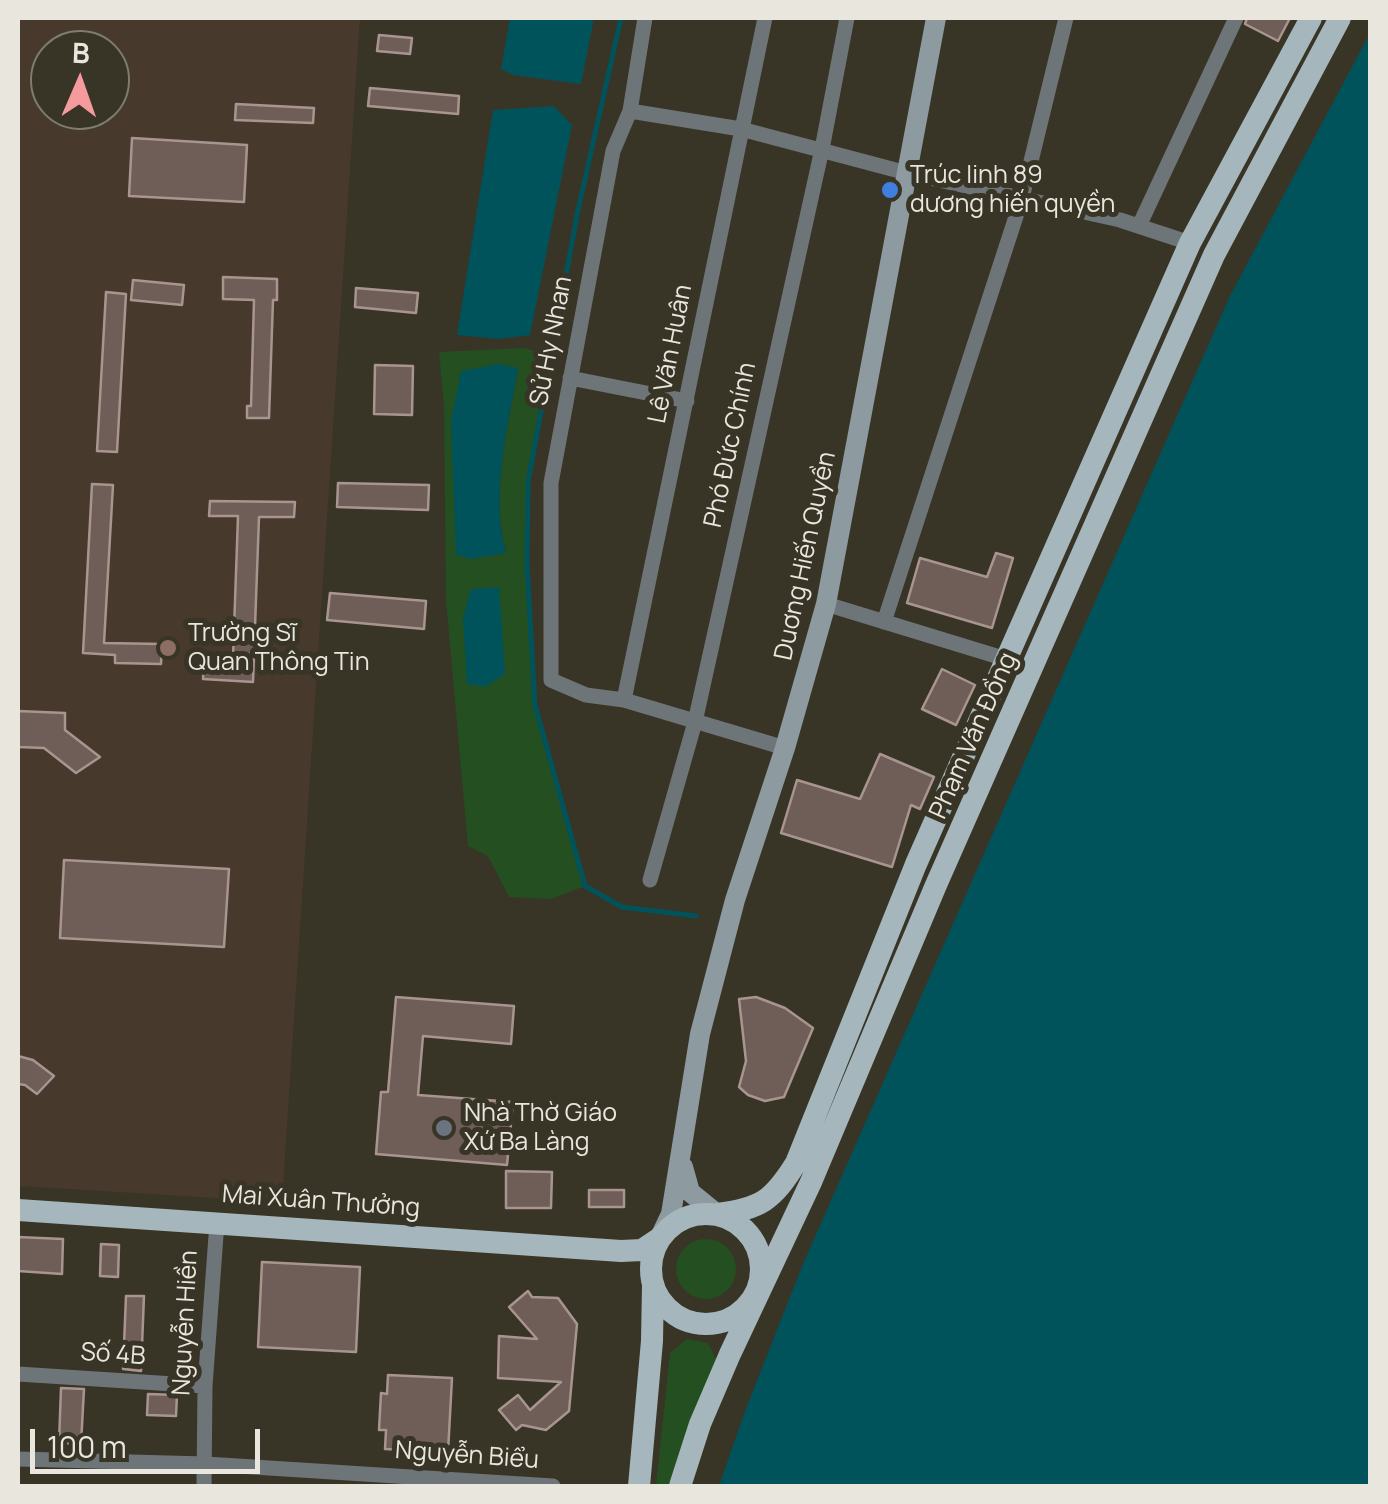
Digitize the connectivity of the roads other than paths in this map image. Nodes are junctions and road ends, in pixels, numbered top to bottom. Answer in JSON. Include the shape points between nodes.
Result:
{"nodes":[{"id":1,"x":645,"y":18,"type":"edge"},
{"id":2,"x":765,"y":18,"type":"edge"},
{"id":3,"x":846,"y":18,"type":"edge"},
{"id":4,"x":936,"y":18,"type":"edge"},
{"id":5,"x":1066,"y":18,"type":"edge"},
{"id":6,"x":1236,"y":18,"type":"edge"},
{"id":7,"x":1310,"y":18,"type":"edge"},
{"id":8,"x":1340,"y":18,"type":"edge"},
{"id":9,"x":630,"y":111,"type":"junction"},
{"id":10,"x":741,"y":129,"type":"junction"},
{"id":11,"x":822,"y":149,"type":"junction"},
{"id":12,"x":907,"y":173,"type":"junction"},
{"id":13,"x":1022,"y":198,"type":"junction"},
{"id":14,"x":1139,"y":226,"type":"junction"},
{"id":15,"x":1190,"y":243,"type":"junction"},
{"id":16,"x":1214,"y":255,"type":"junction"},
{"id":17,"x":570,"y":378,"type":"junction"},
{"id":18,"x":688,"y":401,"type":"junction"},
{"id":19,"x":826,"y":604,"type":"junction"},
{"id":20,"x":884,"y":622,"type":"junction"},
{"id":21,"x":1006,"y":659,"type":"junction"},
{"id":22,"x":624,"y":700,"type":"junction"},
{"id":23,"x":695,"y":722,"type":"junction"},
{"id":24,"x":785,"y":748,"type":"junction"},
{"id":25,"x":650,"y":880,"type":"dead end"},
{"id":26,"x":682,"y":1155,"type":"junction"},
{"id":27,"x":18,"y":1210,"type":"edge"},
{"id":28,"x":718,"y":1214,"type":"junction"},
{"id":29,"x":217,"y":1222,"type":"junction"},
{"id":30,"x":660,"y":1238,"type":"junction"},
{"id":31,"x":621,"y":1251,"type":"junction"},
{"id":32,"x":653,"y":1285,"type":"junction"},
{"id":33,"x":757,"y":1291,"type":"junction"},
{"id":34,"x":18,"y":1374,"type":"edge"},
{"id":35,"x":205,"y":1386,"type":"junction"},
{"id":36,"x":18,"y":1459,"type":"edge"},
{"id":37,"x":206,"y":1464,"type":"junction"},
{"id":38,"x":204,"y":1486,"type":"edge"},
{"id":39,"x":553,"y":1486,"type":"edge"},
{"id":40,"x":639,"y":1486,"type":"edge"},
{"id":41,"x":680,"y":1486,"type":"edge"}],
"edges":[{"from":1,"to":9,"type":"street","name":"Sử Hy Nhan"},
{"from":2,"to":10,"type":"street","name":"Lê Văn Huân"},
{"from":3,"to":11,"type":"street","name":"Phó Đức Chính"},
{"from":4,"to":12,"type":"street","name":"Duơng Hiến Quyền"},
{"from":5,"to":13,"type":"street"},
{"from":6,"to":14,"type":"street"},
{"from":7,"to":15,"type":"main road","name":"Phạm Văn Đồng"},
{"from":8,"to":16,"type":"main road","name":"Phạm Văn Đồng"},
{"from":9,"to":10,"type":"street"},
{"from":9,"to":17,"type":"street","name":"Sử Hy Nhan","via":[[613,151]]},
{"from":10,"to":11,"type":"street"},
{"from":10,"to":18,"type":"street","name":"Lê Văn Huân"},
{"from":11,"to":12,"type":"street"},
{"from":11,"to":23,"type":"street","name":"Phó Đức Chính"},
{"from":12,"to":13,"type":"street"},
{"from":12,"to":19,"type":"street","name":"Duơng Hiến Quyền"},
{"from":13,"to":14,"type":"street"},
{"from":13,"to":20,"type":"street"},
{"from":14,"to":15,"type":"street"},
{"from":15,"to":16,"type":"main road"},
{"from":15,"to":21,"type":"main road","name":"Phạm Văn Đồng"},
{"from":16,"to":33,"type":"main road","name":"Phạm Văn Đồng"},
{"from":17,"to":18,"type":"street"},
{"from":17,"to":22,"type":"street","name":"Sử Hy Nhan","via":[[551,483],[551,680],[586,695]]},
{"from":18,"to":22,"type":"street","name":"Lê Văn Huân"},
{"from":19,"to":20,"type":"street"},
{"from":19,"to":24,"type":"street","name":"Duơng Hiến Quyền"},
{"from":20,"to":21,"type":"street"},
{"from":21,"to":28,"type":"main road","name":"Phạm Văn Đồng","via":[[796,1162],[766,1202]]},
{"from":22,"to":23,"type":"street"},
{"from":23,"to":24,"type":"street"},
{"from":23,"to":25,"type":"street","name":"Phó Đức Chính"},
{"from":24,"to":26,"type":"street","name":"Duơng Hiến Quyền","via":[[740,881],[700,1034]]},
{"from":26,"to":28,"type":"street","name":"Duơng Hiến Quyền","via":[[690,1192]]},
{"from":26,"to":30,"type":"street","name":"Duơng Hiến Quyền"},
{"from":27,"to":29,"type":"main road","name":"Mai Xuân Thưởng"},
{"from":28,"to":30,"type":"main road","via":[[686,1218]]},
{"from":28,"to":33,"type":"main road","via":[[747,1230],[756,1244],[762,1276]]},
{"from":29,"to":31,"type":"main road","name":"Mai Xuân Thưởng"},
{"from":29,"to":35,"type":"street","name":"Nguyễn Hiền"},
{"from":30,"to":31,"type":"main road","name":"Mai Xuân Thưởng","via":[[642,1250]]},
{"from":30,"to":32,"type":"main road"},
{"from":31,"to":32,"type":"main road","via":[[645,1268]]},
{"from":32,"to":33,"type":"main road","via":[[672,1312],[704,1324],[736,1316]]},
{"from":32,"to":40,"type":"main road"},
{"from":33,"to":41,"type":"main road","name":"Phạm Văn Đồng"},
{"from":34,"to":35,"type":"street","name":"Số 4B"},
{"from":35,"to":37,"type":"street","name":"Nguyễn Hiền"},
{"from":36,"to":37,"type":"street","name":"Nguyễn Biểu"},
{"from":37,"to":38,"type":"street","name":"Nguyễn Hiền"},
{"from":37,"to":39,"type":"street","name":"Nguyễn Biểu"}]}
